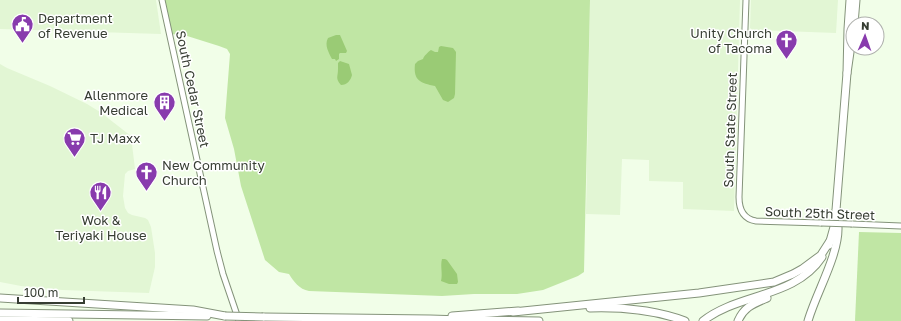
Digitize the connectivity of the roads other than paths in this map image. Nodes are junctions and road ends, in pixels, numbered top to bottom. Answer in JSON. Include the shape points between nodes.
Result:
{"nodes":[{"id":1,"x":162,"y":0,"type":"edge"},
{"id":2,"x":746,"y":0,"type":"edge"},
{"id":3,"x":850,"y":0,"type":"edge"},
{"id":4,"x":856,"y":0,"type":"edge"},
{"id":5,"x":855,"y":16,"type":"edge"},
{"id":6,"x":849,"y":56,"type":"edge"},
{"id":7,"x":847,"y":73,"type":"junction"},
{"id":8,"x":836,"y":210,"type":"junction"},
{"id":9,"x":742,"y":213,"type":"joint"},
{"id":10,"x":901,"y":226,"type":"edge"},
{"id":11,"x":830,"y":242,"type":"junction"},
{"id":12,"x":810,"y":271,"type":"junction"},
{"id":13,"x":0,"y":298,"type":"edge"},
{"id":14,"x":513,"y":312,"type":"junction"},
{"id":15,"x":0,"y":313,"type":"edge"},
{"id":16,"x":211,"y":314,"type":"junction"},
{"id":17,"x":430,"y":319,"type":"junction"},
{"id":18,"x":0,"y":320,"type":"edge"},
{"id":19,"x":738,"y":320,"type":"edge"},
{"id":20,"x":68,"y":321,"type":"edge"},
{"id":21,"x":239,"y":321,"type":"edge"},
{"id":22,"x":539,"y":321,"type":"edge"},
{"id":23,"x":685,"y":321,"type":"edge"},
{"id":24,"x":702,"y":321,"type":"edge"},
{"id":25,"x":808,"y":321,"type":"edge"}],
"edges":[{"from":1,"to":21,"type":"street","name":"South Cedar Street","via":[[217,251]]},
{"from":2,"to":9,"type":"street","name":"South State Street","via":[[739,197]]},
{"from":3,"to":7,"type":"highway"},
{"from":4,"to":5,"type":"highway"},
{"from":6,"to":7,"type":"highway"},
{"from":7,"to":8,"type":"highway"},
{"from":8,"to":11,"type":"highway"},
{"from":8,"to":25,"type":"highway","via":[[838,229],[835,247]]},
{"from":9,"to":10,"type":"street","name":"South 25th Street","bridge":true,"via":[[750,220],[756,221]]},
{"from":11,"to":12,"type":"highway"},
{"from":11,"to":14,"type":"highway","via":[[821,254],[802,269],[774,282],[699,293]]},
{"from":12,"to":19,"type":"highway","via":[[804,280],[794,287],[750,306]]},
{"from":12,"to":24,"type":"highway","via":[[792,284],[732,305]]},
{"from":13,"to":16,"type":"highway","via":[[193,310]]},
{"from":14,"to":17,"type":"highway"},
{"from":14,"to":23,"type":"highway","via":[[626,309]]},
{"from":15,"to":16,"type":"highway"},
{"from":16,"to":17,"type":"highway","bridge":true},
{"from":17,"to":22,"type":"highway"},
{"from":18,"to":20,"type":"highway"}]}
